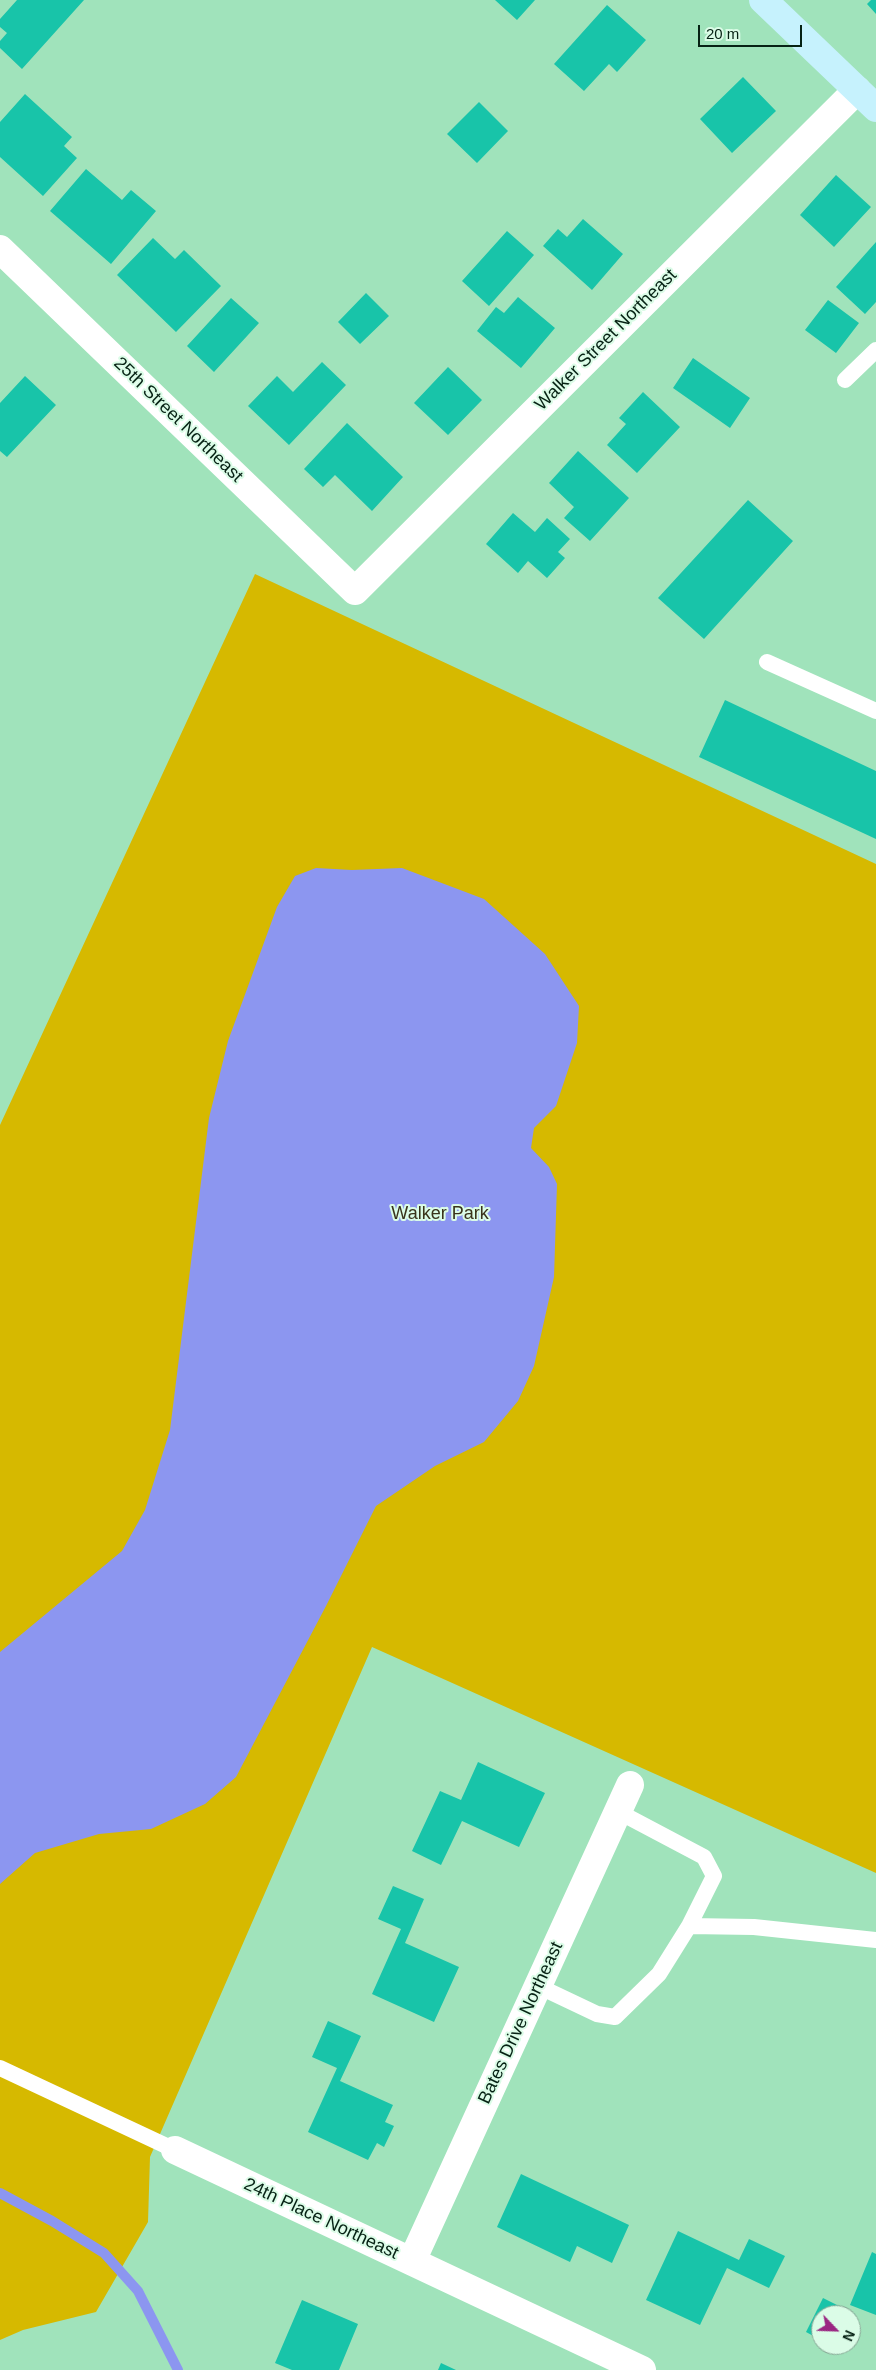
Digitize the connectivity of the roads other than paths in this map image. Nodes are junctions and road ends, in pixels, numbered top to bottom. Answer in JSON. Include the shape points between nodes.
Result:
{"nodes":[{"id":1,"x":763,"y":0,"type":"edge"},
{"id":2,"x":857,"y":90,"type":"junction"},
{"id":3,"x":876,"y":108,"type":"edge"},
{"id":4,"x":0,"y":249,"type":"edge"},
{"id":5,"x":876,"y":350,"type":"edge"},
{"id":6,"x":845,"y":380,"type":"dead end"},
{"id":7,"x":355,"y":591,"type":"joint"},
{"id":8,"x":767,"y":662,"type":"dead end"},
{"id":9,"x":876,"y":711,"type":"edge"},
{"id":10,"x":630,"y":1784,"type":"dead end"},
{"id":11,"x":618,"y":1811,"type":"junction"},
{"id":12,"x":689,"y":1926,"type":"junction"},
{"id":13,"x":876,"y":1940,"type":"edge"},
{"id":14,"x":538,"y":1986,"type":"junction"},
{"id":15,"x":0,"y":2068,"type":"edge"},
{"id":16,"x":175,"y":2150,"type":"joint"},
{"id":17,"x":412,"y":2261,"type":"junction"},
{"id":18,"x":642,"y":2370,"type":"edge"}],
"edges":[{"from":1,"to":2,"type":"street"},
{"from":2,"to":3,"type":"street"},
{"from":2,"to":7,"type":"street","name":"Walker Street Northeast"},
{"from":4,"to":7,"type":"street","name":"25th Street Northeast"},
{"from":5,"to":6,"type":"lane"},
{"from":8,"to":9,"type":"lane"},
{"from":10,"to":11,"type":"street","name":"Bates Drive Northeast"},
{"from":11,"to":12,"type":"lane","via":[[704,1857],[714,1876]]},
{"from":11,"to":14,"type":"street","name":"Bates Drive Northeast"},
{"from":12,"to":13,"type":"lane","via":[[754,1928]]},
{"from":12,"to":14,"type":"lane","via":[[659,1974],[615,2017],[597,2014]]},
{"from":14,"to":17,"type":"street","name":"Bates Drive Northeast"},
{"from":15,"to":16,"type":"lane","name":"24th Place Northeast"},
{"from":16,"to":17,"type":"street","name":"24th Place Northeast"},
{"from":17,"to":18,"type":"street","name":"24th Place Northeast"}]}
